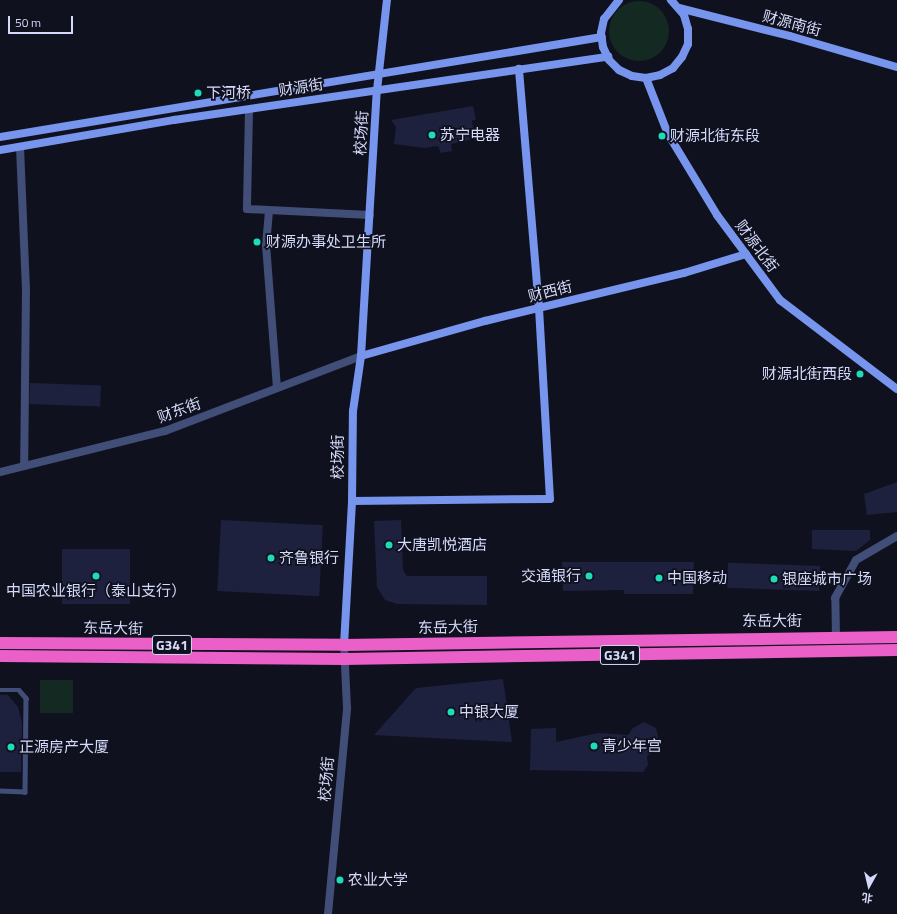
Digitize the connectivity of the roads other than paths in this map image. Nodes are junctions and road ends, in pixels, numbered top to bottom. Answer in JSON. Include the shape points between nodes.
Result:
{"nodes":[{"id":1,"x":387,"y":0,"type":"edge"},
{"id":2,"x":619,"y":0,"type":"edge"},
{"id":3,"x":671,"y":0,"type":"edge"},
{"id":4,"x":679,"y":8,"type":"junction"},
{"id":5,"x":602,"y":37,"type":"junction"},
{"id":6,"x":608,"y":56,"type":"junction"},
{"id":7,"x":897,"y":67,"type":"edge"},
{"id":8,"x":519,"y":69,"type":"junction"},
{"id":9,"x":379,"y":74,"type":"junction"},
{"id":10,"x":646,"y":78,"type":"junction"},
{"id":11,"x":377,"y":90,"type":"junction"},
{"id":12,"x":249,"y":110,"type":"junction"},
{"id":13,"x":0,"y":137,"type":"edge"},
{"id":14,"x":20,"y":147,"type":"junction"},
{"id":15,"x":0,"y":150,"type":"edge"},
{"id":16,"x":269,"y":211,"type":"junction"},
{"id":17,"x":370,"y":215,"type":"junction"},
{"id":18,"x":746,"y":254,"type":"junction"},
{"id":19,"x":539,"y":308,"type":"junction"},
{"id":20,"x":361,"y":356,"type":"junction"},
{"id":21,"x":277,"y":388,"type":"junction"},
{"id":22,"x":897,"y":389,"type":"edge"},
{"id":23,"x":24,"y":466,"type":"junction"},
{"id":24,"x":0,"y":472,"type":"edge"},
{"id":25,"x":352,"y":502,"type":"junction"},
{"id":26,"x":897,"y":536,"type":"edge"},
{"id":27,"x":836,"y":637,"type":"junction"},
{"id":28,"x":897,"y":637,"type":"edge"},
{"id":29,"x":0,"y":643,"type":"edge"},
{"id":30,"x":344,"y":645,"type":"junction"},
{"id":31,"x":897,"y":650,"type":"edge"},
{"id":32,"x":0,"y":656,"type":"edge"},
{"id":33,"x":344,"y":659,"type":"junction"},
{"id":34,"x":0,"y":690,"type":"edge"},
{"id":35,"x":0,"y":791,"type":"edge"},
{"id":36,"x":328,"y":914,"type":"edge"}],
"edges":[{"from":1,"to":9,"type":"main road","name":"校场街"},
{"from":2,"to":5,"type":"main road","via":[[604,19]]},
{"from":3,"to":4,"type":"main road"},
{"from":4,"to":7,"type":"main road","name":"财源南街"},
{"from":4,"to":10,"type":"main road","via":[[688,29],[688,44],[682,57],[673,68],[660,75]]},
{"from":5,"to":6,"type":"main road"},
{"from":5,"to":9,"type":"main road","name":"财源街"},
{"from":6,"to":8,"type":"main road","name":"财源街"},
{"from":6,"to":10,"type":"main road","via":[[619,70],[632,76]]},
{"from":8,"to":11,"type":"main road","name":"财源街"},
{"from":8,"to":19,"type":"main road"},
{"from":9,"to":11,"type":"main road","name":"校场街"},
{"from":9,"to":13,"type":"main road","name":"财源街"},
{"from":10,"to":18,"type":"main road","name":"财源北街","via":[[668,134],[717,215]]},
{"from":11,"to":12,"type":"main road","name":"财源街"},
{"from":11,"to":17,"type":"main road","name":"校场街"},
{"from":12,"to":14,"type":"main road","name":"财源街"},
{"from":12,"to":16,"type":"street","via":[[247,209]]},
{"from":14,"to":15,"type":"main road","name":"财源街"},
{"from":14,"to":23,"type":"street","via":[[26,289]]},
{"from":16,"to":17,"type":"street"},
{"from":16,"to":21,"type":"street","via":[[266,245]]},
{"from":17,"to":20,"type":"main road","name":"校场街"},
{"from":18,"to":19,"type":"main road","name":"财西街"},
{"from":18,"to":22,"type":"main road","name":"财源北街","via":[[780,300]]},
{"from":19,"to":20,"type":"main road","name":"财西街"},
{"from":19,"to":25,"type":"main road","via":[[550,500]]},
{"from":20,"to":21,"type":"street","name":"财东街"},
{"from":20,"to":25,"type":"main road","name":"校场街","via":[[353,411]]},
{"from":21,"to":23,"type":"street","name":"财东街","via":[[165,430]]},
{"from":23,"to":24,"type":"street","name":"财东街"},
{"from":25,"to":30,"type":"main road","name":"校场街"},
{"from":26,"to":27,"type":"street","via":[[856,560],[835,598]]},
{"from":27,"to":28,"type":"highway","name":"东岳大街","number":"G341"},
{"from":27,"to":30,"type":"highway","name":"东岳大街","number":"G341"},
{"from":29,"to":30,"type":"highway","name":"东岳大街","number":"G341"},
{"from":30,"to":33,"type":"street","name":"校场街"},
{"from":31,"to":33,"type":"highway","name":"东岳大街","number":"G341"},
{"from":32,"to":33,"type":"highway","name":"东岳大街","number":"G341"},
{"from":33,"to":36,"type":"street","name":"校场街","via":[[347,708]]},
{"from":34,"to":35,"type":"lane","via":[[19,690],[26,698],[24,792]]}]}
